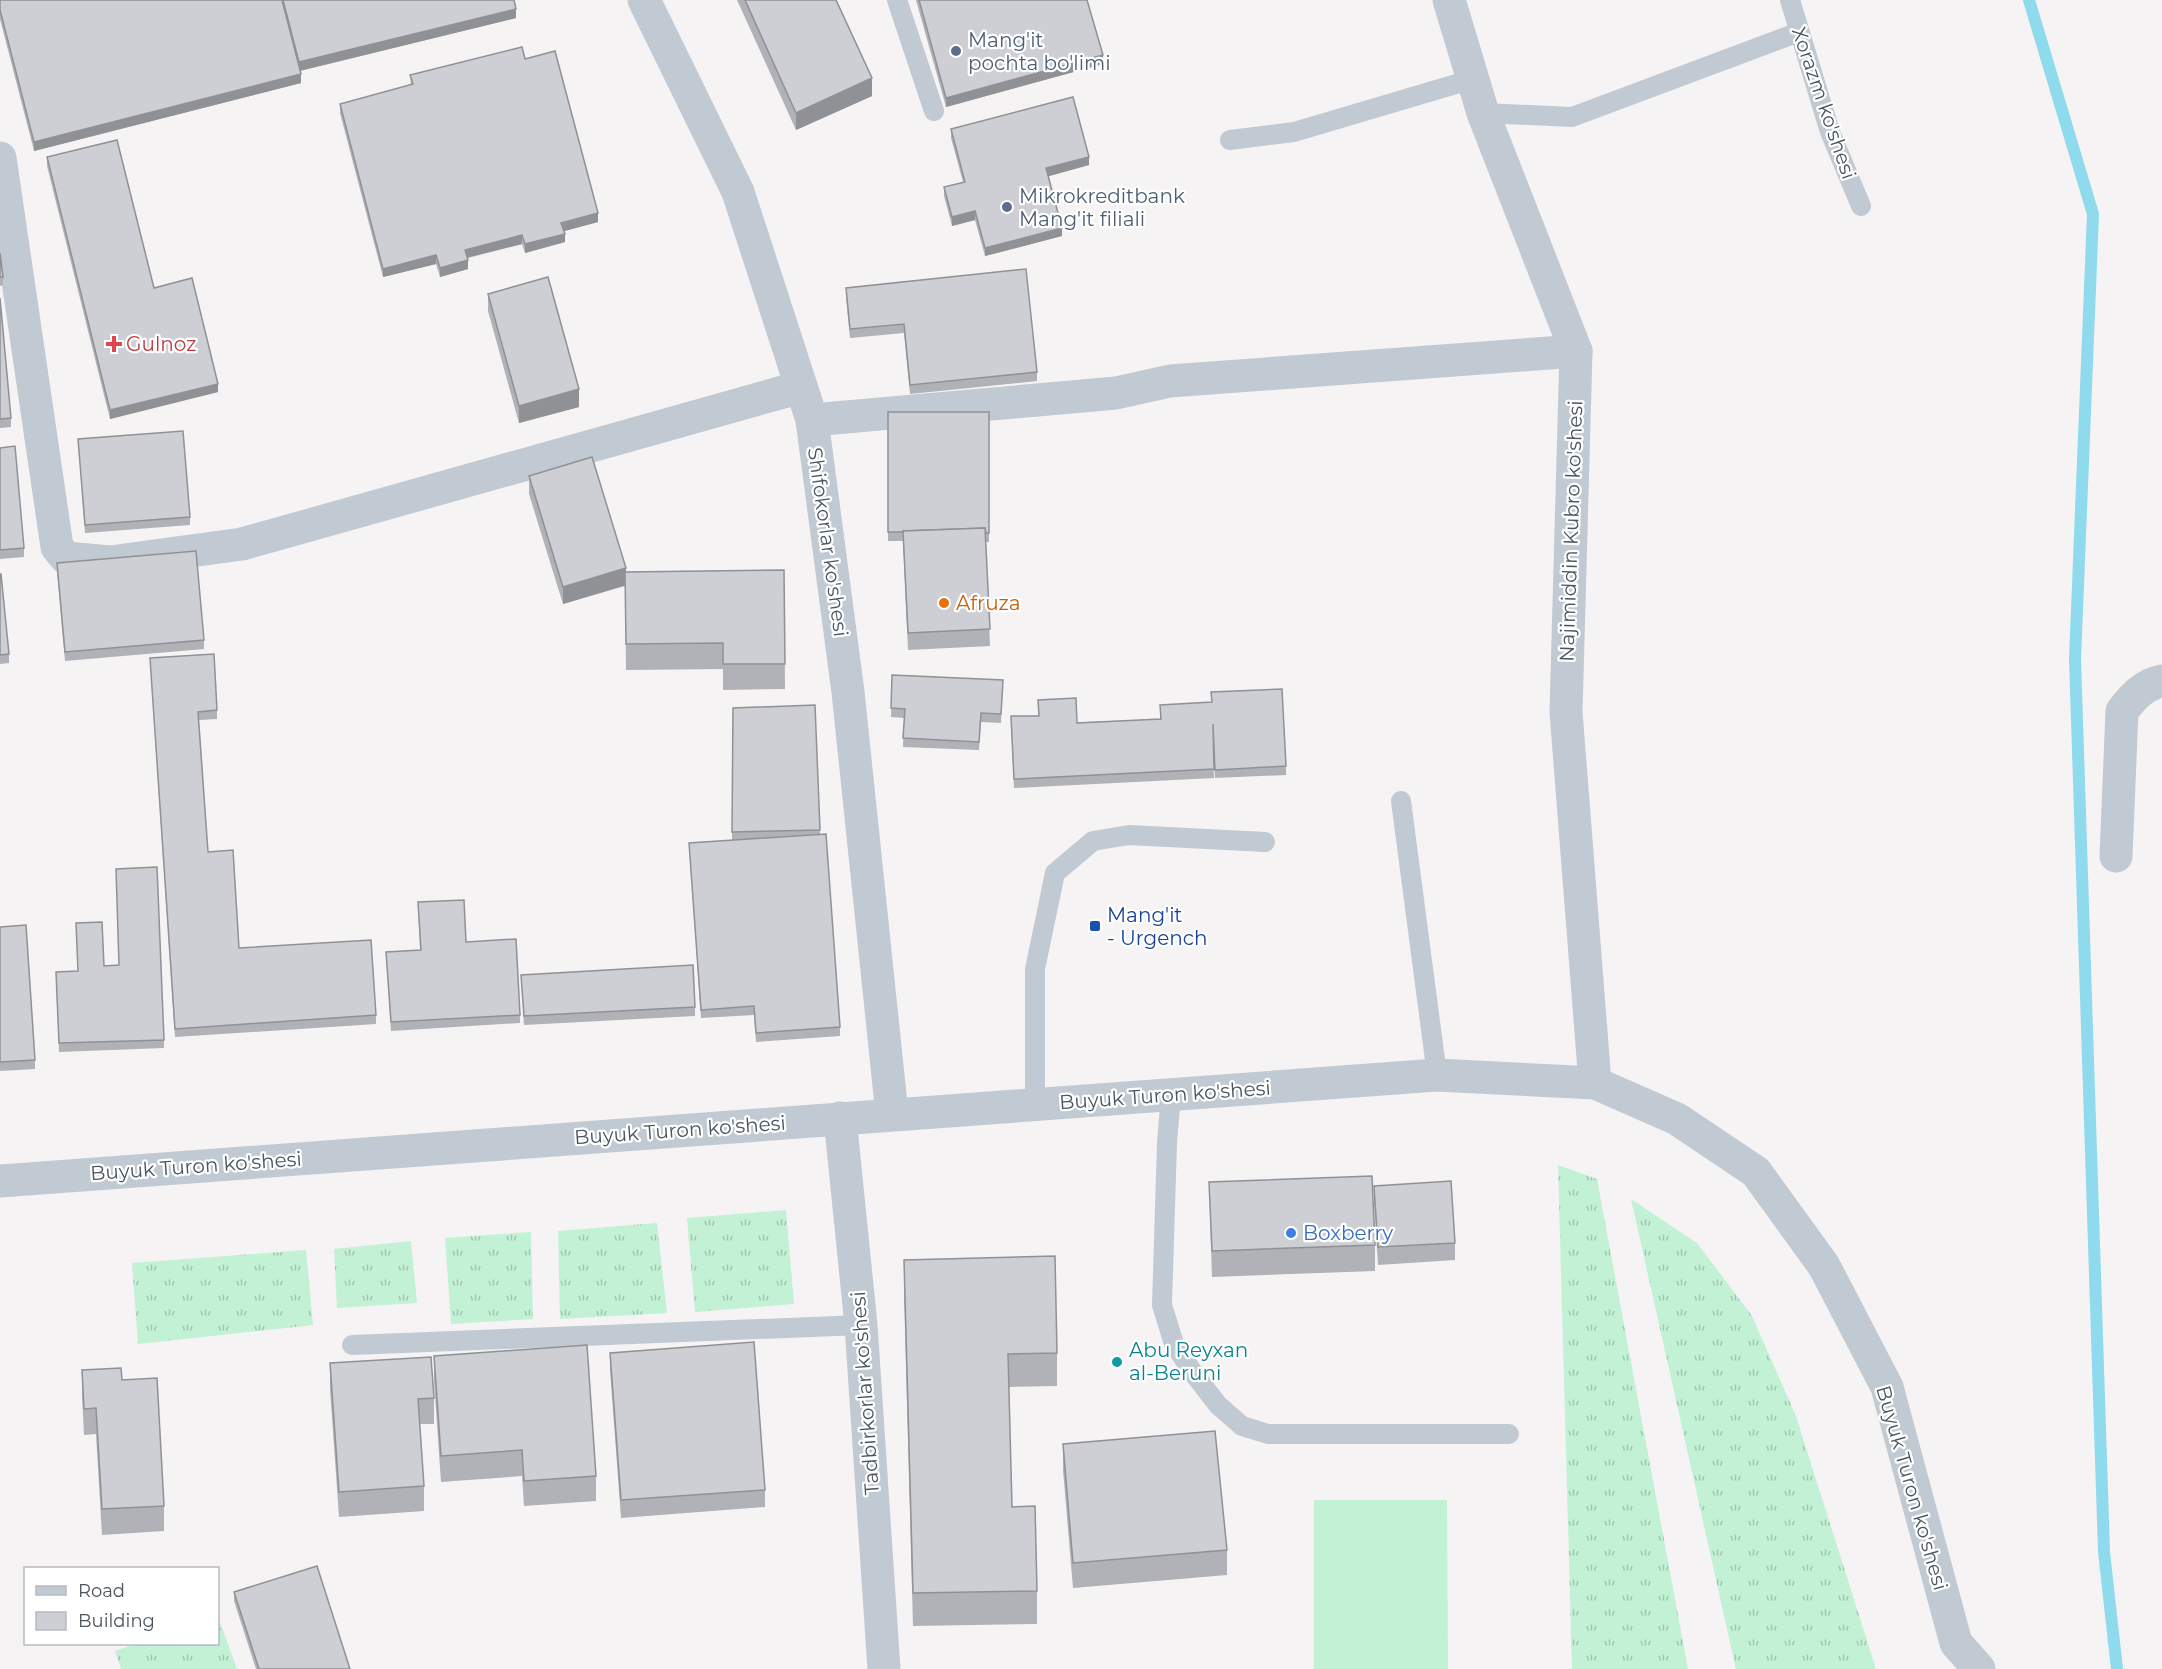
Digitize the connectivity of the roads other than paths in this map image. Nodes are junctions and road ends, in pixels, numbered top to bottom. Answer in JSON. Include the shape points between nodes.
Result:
{"nodes":[{"id":1,"x":644,"y":0,"type":"edge"},
{"id":2,"x":897,"y":0,"type":"edge"},
{"id":3,"x":1449,"y":0,"type":"edge"},
{"id":4,"x":1790,"y":0,"type":"edge"},
{"id":5,"x":1799,"y":33,"type":"junction"},
{"id":6,"x":1473,"y":79,"type":"junction"},
{"id":7,"x":934,"y":111,"type":"dead end"},
{"id":8,"x":1483,"y":113,"type":"junction"},
{"id":9,"x":1230,"y":140,"type":"dead end"},
{"id":10,"x":0,"y":158,"type":"edge"},
{"id":11,"x":1861,"y":206,"type":"dead end"},
{"id":12,"x":1576,"y":351,"type":"junction"},
{"id":13,"x":801,"y":387,"type":"junction"},
{"id":14,"x":812,"y":420,"type":"junction"},
{"id":15,"x":2162,"y":681,"type":"edge"},
{"id":16,"x":1401,"y":801,"type":"dead end"},
{"id":17,"x":1265,"y":842,"type":"dead end"},
{"id":18,"x":2116,"y":856,"type":"dead end"},
{"id":19,"x":1437,"y":1075,"type":"junction"},
{"id":20,"x":1595,"y":1083,"type":"junction"},
{"id":21,"x":1171,"y":1095,"type":"junction"},
{"id":22,"x":1035,"y":1104,"type":"junction"},
{"id":23,"x":892,"y":1114,"type":"junction"},
{"id":24,"x":840,"y":1118,"type":"junction"},
{"id":25,"x":0,"y":1181,"type":"edge"},
{"id":26,"x":861,"y":1325,"type":"junction"},
{"id":27,"x":352,"y":1345,"type":"dead end"},
{"id":28,"x":1509,"y":1434,"type":"dead end"},
{"id":29,"x":884,"y":1669,"type":"edge"},
{"id":30,"x":1979,"y":1669,"type":"edge"}],
"edges":[{"from":1,"to":13,"type":"street","name":"Shifokorlar ko'shesi","via":[[738,192]]},
{"from":2,"to":7,"type":"lane"},
{"from":3,"to":6,"type":"street","name":"Najimiddin Kubro ko'shesi"},
{"from":4,"to":5,"type":"lane","name":"Xorazm ko'shesi"},
{"from":5,"to":8,"type":"lane","via":[[1572,117]]},
{"from":5,"to":11,"type":"lane","name":"Xorazm ko'shesi","via":[[1830,132]]},
{"from":6,"to":8,"type":"street","name":"Najimiddin Kubro ko'shesi"},
{"from":6,"to":9,"type":"lane","via":[[1294,132]]},
{"from":8,"to":12,"type":"street","name":"Najimiddin Kubro ko'shesi"},
{"from":10,"to":13,"type":"street","via":[[57,547],[66,558],[110,562],[242,544]]},
{"from":12,"to":14,"type":"street","via":[[1170,381],[1116,393]]},
{"from":12,"to":20,"type":"street","name":"Najimiddin Kubro ko'shesi","via":[[1566,712]]},
{"from":13,"to":14,"type":"street","name":"Shifokorlar ko'shesi"},
{"from":14,"to":23,"type":"street","name":"Shifokorlar ko'shesi","via":[[848,692]]},
{"from":15,"to":18,"type":"street","via":[[2150,684],[2122,711]]},
{"from":16,"to":19,"type":"lane"},
{"from":17,"to":22,"type":"lane","via":[[1129,835],[1093,841],[1055,873],[1035,969]]},
{"from":19,"to":20,"type":"street","name":"Buyuk Turon ko'shesi"},
{"from":19,"to":21,"type":"street","name":"Buyuk Turon ko'shesi"},
{"from":20,"to":30,"type":"street","name":"Buyuk Turon ko'shesi","via":[[1677,1119],[1756,1172],[1824,1266],[1887,1388],[1956,1643]]},
{"from":21,"to":22,"type":"street","name":"Buyuk Turon ko'shesi"},
{"from":21,"to":28,"type":"lane","via":[[1162,1305],[1174,1344],[1218,1405],[1242,1426],[1268,1434]]},
{"from":22,"to":23,"type":"street","name":"Buyuk Turon ko'shesi"},
{"from":23,"to":24,"type":"street","name":"Buyuk Turon ko'shesi"},
{"from":24,"to":25,"type":"street","name":"Buyuk Turon ko'shesi"},
{"from":24,"to":26,"type":"street","name":"Tadbirkorlar ko'shesi"},
{"from":26,"to":27,"type":"lane"},
{"from":26,"to":29,"type":"street","name":"Tadbirkorlar ko'shesi"}]}
